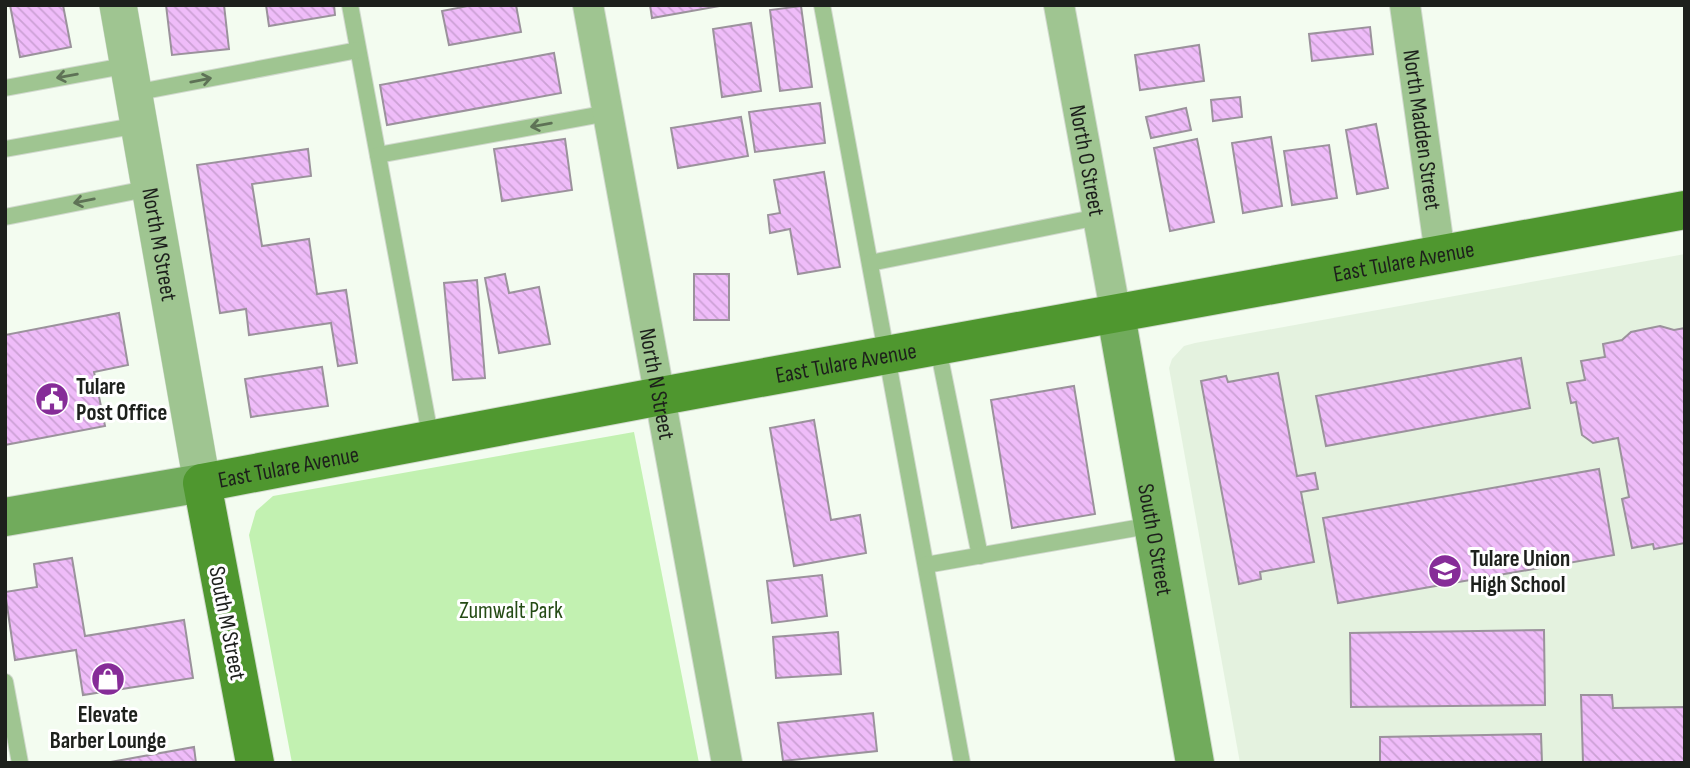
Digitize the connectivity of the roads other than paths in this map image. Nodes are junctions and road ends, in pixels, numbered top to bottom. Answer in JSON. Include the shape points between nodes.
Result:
{"nodes":[{"id":1,"x":118,"y":5,"type":"edge"},
{"id":2,"x":350,"y":5,"type":"edge"},
{"id":3,"x":588,"y":5,"type":"edge"},
{"id":4,"x":822,"y":5,"type":"edge"},
{"id":5,"x":1059,"y":5,"type":"edge"},
{"id":6,"x":1405,"y":5,"type":"edge"},
{"id":7,"x":358,"y":50,"type":"junction"},
{"id":8,"x":5,"y":88,"type":"edge"},
{"id":9,"x":134,"y":95,"type":"junction"},
{"id":10,"x":608,"y":113,"type":"junction"},
{"id":11,"x":5,"y":149,"type":"edge"},
{"id":12,"x":378,"y":155,"type":"junction"},
{"id":13,"x":151,"y":188,"type":"junction"},
{"id":14,"x":1685,"y":210,"type":"edge"},
{"id":15,"x":1098,"y":216,"type":"junction"},
{"id":16,"x":5,"y":217,"type":"edge"},
{"id":17,"x":1440,"y":254,"type":"junction"},
{"id":18,"x":870,"y":263,"type":"junction"},
{"id":19,"x":1116,"y":314,"type":"junction"},
{"id":20,"x":937,"y":348,"type":"junction"},
{"id":21,"x":887,"y":357,"type":"junction"},
{"id":22,"x":661,"y":396,"type":"junction"},
{"id":23,"x":431,"y":441,"type":"junction"},
{"id":24,"x":202,"y":483,"type":"junction"},
{"id":25,"x":5,"y":517,"type":"edge"},
{"id":26,"x":1153,"y":525,"type":"junction"},
{"id":27,"x":980,"y":556,"type":"junction"},
{"id":28,"x":926,"y":565,"type":"junction"},
{"id":29,"x":5,"y":682,"type":"edge"},
{"id":30,"x":20,"y":763,"type":"edge"},
{"id":31,"x":255,"y":763,"type":"edge"},
{"id":32,"x":727,"y":763,"type":"edge"},
{"id":33,"x":962,"y":763,"type":"edge"},
{"id":34,"x":1195,"y":763,"type":"edge"}],
"edges":[{"from":1,"to":9,"type":"street","name":"North M Street"},
{"from":2,"to":7,"type":"lane"},
{"from":3,"to":10,"type":"street","name":"North N Street"},
{"from":4,"to":18,"type":"lane"},
{"from":5,"to":15,"type":"street","name":"North O Street"},
{"from":6,"to":17,"type":"street","name":"North Madden Street"},
{"from":9,"to":7,"type":"lane","one_way":true},
{"from":7,"to":12,"type":"lane"},
{"from":9,"to":8,"type":"lane","one_way":true},
{"from":9,"to":11,"type":"lane"},
{"from":9,"to":13,"type":"street","name":"North M Street"},
{"from":10,"to":12,"type":"lane","one_way":true},
{"from":10,"to":22,"type":"street","name":"North N Street"},
{"from":12,"to":23,"type":"lane"},
{"from":13,"to":16,"type":"lane","one_way":true},
{"from":13,"to":24,"type":"street","name":"North M Street"},
{"from":14,"to":17,"type":"main road","name":"East Tulare Avenue"},
{"from":15,"to":18,"type":"lane"},
{"from":15,"to":19,"type":"street","name":"North O Street"},
{"from":17,"to":19,"type":"main road","name":"East Tulare Avenue"},
{"from":18,"to":21,"type":"lane"},
{"from":19,"to":20,"type":"main road","name":"East Tulare Avenue"},
{"from":19,"to":26,"type":"main road","name":"South O Street"},
{"from":20,"to":21,"type":"main road","name":"East Tulare Avenue"},
{"from":20,"to":27,"type":"lane"},
{"from":21,"to":22,"type":"main road","name":"East Tulare Avenue"},
{"from":21,"to":28,"type":"lane"},
{"from":22,"to":23,"type":"main road","name":"East Tulare Avenue"},
{"from":22,"to":32,"type":"street","name":"North N Street"},
{"from":23,"to":24,"type":"main road","name":"East Tulare Avenue"},
{"from":24,"to":25,"type":"main road","name":"East Tulare Avenue"},
{"from":24,"to":31,"type":"main road","name":"South M Street"},
{"from":26,"to":27,"type":"lane"},
{"from":26,"to":34,"type":"main road","name":"South O Street"},
{"from":27,"to":28,"type":"lane"},
{"from":28,"to":33,"type":"lane"},
{"from":29,"to":30,"type":"lane"}]}
